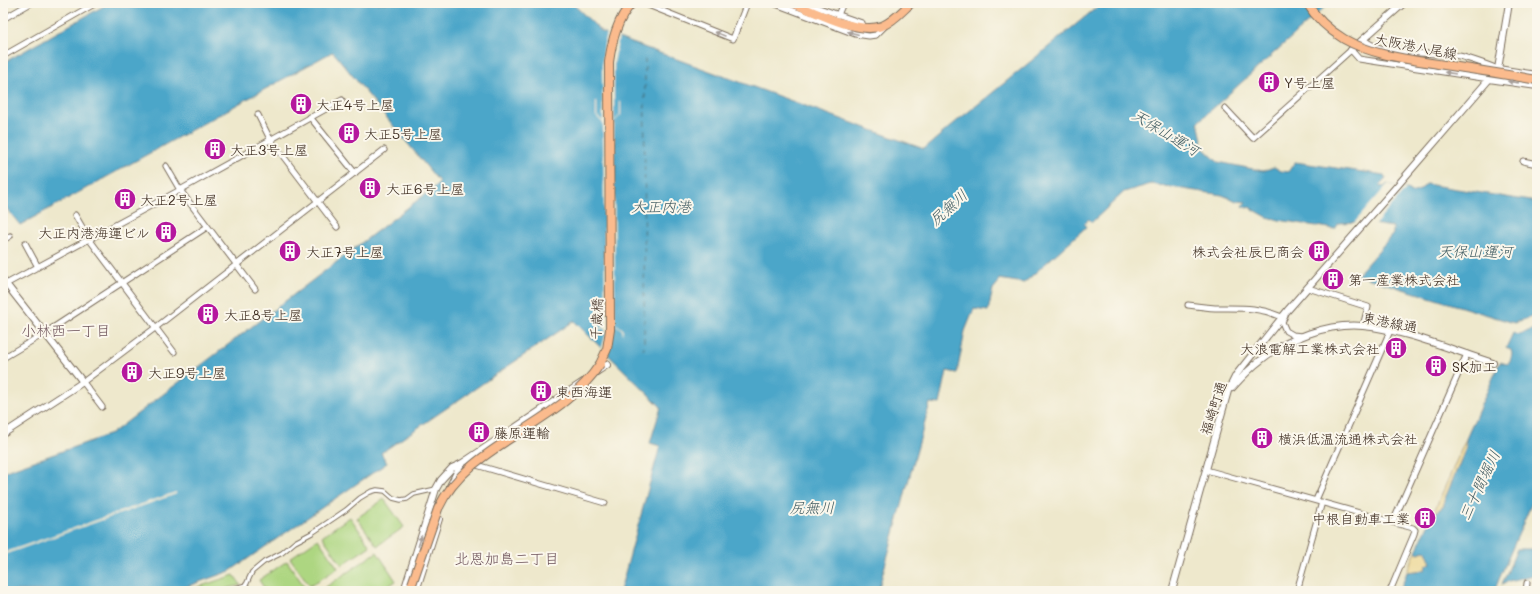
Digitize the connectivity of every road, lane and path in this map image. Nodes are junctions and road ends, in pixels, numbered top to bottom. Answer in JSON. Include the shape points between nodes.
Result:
{"nodes":[{"id":1,"x":31,"y":3,"type":"edge"},
{"id":2,"x":96,"y":3,"type":"edge"},
{"id":3,"x":632,"y":3,"type":"edge"},
{"id":4,"x":643,"y":3,"type":"edge"},
{"id":5,"x":747,"y":3,"type":"edge"},
{"id":6,"x":773,"y":3,"type":"edge"},
{"id":7,"x":792,"y":3,"type":"edge"},
{"id":8,"x":805,"y":3,"type":"edge"},
{"id":9,"x":843,"y":3,"type":"edge"},
{"id":10,"x":911,"y":3,"type":"edge"},
{"id":11,"x":1307,"y":3,"type":"edge"},
{"id":12,"x":1404,"y":3,"type":"edge"},
{"id":13,"x":1508,"y":3,"type":"edge"},
{"id":14,"x":838,"y":15,"type":"junction"},
{"id":15,"x":3,"y":19,"type":"edge"},
{"id":16,"x":887,"y":23,"type":"junction"},
{"id":17,"x":865,"y":26,"type":"junction"},
{"id":18,"x":1364,"y":39,"type":"junction"},
{"id":19,"x":1351,"y":50,"type":"junction"},
{"id":20,"x":3,"y":56,"type":"edge"},
{"id":21,"x":1498,"y":68,"type":"junction"},
{"id":22,"x":1537,"y":75,"type":"edge"},
{"id":23,"x":1489,"y":79,"type":"junction"},
{"id":24,"x":1537,"y":80,"type":"edge"},
{"id":25,"x":1537,"y":86,"type":"edge"},
{"id":26,"x":342,"y":100,"type":"dead end"},
{"id":27,"x":1225,"y":108,"type":"dead end"},
{"id":28,"x":258,"y":115,"type":"dead end"},
{"id":29,"x":310,"y":117,"type":"junction"},
{"id":30,"x":270,"y":140,"type":"junction"},
{"id":31,"x":384,"y":150,"type":"dead end"},
{"id":32,"x":1523,"y":161,"type":"dead end"},
{"id":33,"x":1537,"y":164,"type":"edge"},
{"id":34,"x":166,"y":166,"type":"dead end"},
{"id":35,"x":355,"y":173,"type":"junction"},
{"id":36,"x":180,"y":190,"type":"junction"},
{"id":37,"x":318,"y":201,"type":"junction"},
{"id":38,"x":75,"y":215,"type":"dead end"},
{"id":39,"x":207,"y":227,"type":"junction"},
{"id":40,"x":338,"y":227,"type":"dead end"},
{"id":41,"x":10,"y":236,"type":"dead end"},
{"id":42,"x":89,"y":239,"type":"junction"},
{"id":43,"x":3,"y":240,"type":"edge"},
{"id":44,"x":25,"y":243,"type":"dead end"},
{"id":45,"x":236,"y":265,"type":"junction"},
{"id":46,"x":38,"y":267,"type":"junction"},
{"id":47,"x":4,"y":283,"type":"edge"},
{"id":48,"x":122,"y":283,"type":"junction"},
{"id":49,"x":1308,"y":288,"type":"junction"},
{"id":50,"x":255,"y":289,"type":"dead end"},
{"id":51,"x":1188,"y":305,"type":"dead end"},
{"id":52,"x":1286,"y":311,"type":"junction"},
{"id":53,"x":1282,"y":317,"type":"junction"},
{"id":54,"x":1363,"y":326,"type":"junction"},
{"id":55,"x":155,"y":328,"type":"junction"},
{"id":56,"x":1390,"y":331,"type":"junction"},
{"id":57,"x":45,"y":333,"type":"junction"},
{"id":58,"x":1303,"y":336,"type":"junction"},
{"id":59,"x":174,"y":352,"type":"dead end"},
{"id":60,"x":1466,"y":354,"type":"junction"},
{"id":61,"x":3,"y":358,"type":"edge"},
{"id":62,"x":1493,"y":363,"type":"dead end"},
{"id":63,"x":607,"y":366,"type":"dead end"},
{"id":64,"x":83,"y":382,"type":"junction"},
{"id":65,"x":1228,"y":391,"type":"junction"},
{"id":66,"x":102,"y":407,"type":"dead end"},
{"id":67,"x":3,"y":434,"type":"edge"},
{"id":68,"x":462,"y":462,"type":"junction"},
{"id":69,"x":1206,"y":470,"type":"junction"},
{"id":70,"x":436,"y":489,"type":"junction"},
{"id":71,"x":445,"y":498,"type":"junction"},
{"id":72,"x":1319,"y":501,"type":"junction"},
{"id":73,"x":605,"y":503,"type":"dead end"},
{"id":74,"x":1393,"y":522,"type":"junction"},
{"id":75,"x":1526,"y":583,"type":"dead end"},
{"id":76,"x":413,"y":589,"type":"edge"},
{"id":77,"x":226,"y":591,"type":"edge"},
{"id":78,"x":404,"y":591,"type":"edge"},
{"id":79,"x":1172,"y":591,"type":"edge"},
{"id":80,"x":1297,"y":591,"type":"edge"},
{"id":81,"x":1390,"y":591,"type":"edge"},
{"id":82,"x":1526,"y":591,"type":"edge"}],
"edges":[{"from":1,"to":15,"type":"street"},
{"from":2,"to":20,"type":"street"},
{"from":3,"to":76,"type":"main road","name":"千歳橋","bridge":true,"via":[[616,29],[609,62],[610,330],[607,349],[595,372],[570,398],[462,474],[448,490],[438,509]]},
{"from":5,"to":4,"type":"street","one_way":true,"via":[[733,39]]},
{"from":16,"to":6,"type":"street","one_way":true,"via":[[876,35],[862,35]]},
{"from":7,"to":17,"type":"main road","via":[[848,25]]},
{"from":8,"to":14,"type":"street"},
{"from":9,"to":14,"type":"street"},
{"from":10,"to":16,"type":"main road"},
{"from":11,"to":24,"type":"main road","name":"大阪港八尾線","bridge":true,"via":[[1330,29],[1345,40],[1367,49],[1412,60]]},
{"from":12,"to":18,"type":"street"},
{"from":13,"to":21,"type":"street"},
{"from":14,"to":17,"type":"street"},
{"from":16,"to":17,"type":"main road","via":[[881,26]]},
{"from":18,"to":19,"type":"street"},
{"from":18,"to":21,"type":"street","via":[[1369,45],[1411,53],[1460,57]]},
{"from":23,"to":19,"type":"street","one_way":true,"via":[[1359,59]]},
{"from":19,"to":27,"type":"street","via":[[1253,138]]},
{"from":21,"to":22,"type":"street"},
{"from":21,"to":23,"type":"street","name":"福崎町通"},
{"from":25,"to":23,"type":"street","one_way":true},
{"from":23,"to":49,"type":"street","name":"福崎町通"},
{"from":26,"to":29,"type":"street"},
{"from":28,"to":30,"type":"street"},
{"from":29,"to":30,"type":"street"},
{"from":29,"to":35,"type":"street"},
{"from":30,"to":36,"type":"street"},
{"from":30,"to":37,"type":"street"},
{"from":31,"to":35,"type":"street"},
{"from":32,"to":33,"type":"street"},
{"from":34,"to":36,"type":"street"},
{"from":35,"to":37,"type":"street"},
{"from":36,"to":39,"type":"street"},
{"from":36,"to":42,"type":"street"},
{"from":37,"to":40,"type":"street"},
{"from":37,"to":45,"type":"street"},
{"from":38,"to":42,"type":"street"},
{"from":39,"to":45,"type":"street"},
{"from":39,"to":48,"type":"street"},
{"from":41,"to":43,"type":"street"},
{"from":42,"to":46,"type":"street"},
{"from":42,"to":48,"type":"street"},
{"from":44,"to":46,"type":"street"},
{"from":45,"to":50,"type":"street"},
{"from":45,"to":55,"type":"street"},
{"from":46,"to":47,"type":"street"},
{"from":47,"to":57,"type":"street"},
{"from":48,"to":55,"type":"street"},
{"from":48,"to":57,"type":"street"},
{"from":49,"to":52,"type":"street","name":"福崎町通"},
{"from":49,"to":54,"type":"street","via":[[1368,307]]},
{"from":51,"to":53,"type":"street","via":[[1247,307]]},
{"from":52,"to":53,"type":"street","name":"福崎町通"},
{"from":52,"to":58,"type":"street","via":[[1282,322],[1286,331]]},
{"from":53,"to":65,"type":"street","name":"福崎町通","via":[[1236,375]]},
{"from":54,"to":56,"type":"street","name":"東港線通"},
{"from":54,"to":58,"type":"street","name":"東港線通","via":[[1343,327]]},
{"from":55,"to":59,"type":"street"},
{"from":55,"to":64,"type":"street"},
{"from":56,"to":60,"type":"street","name":"東港線通"},
{"from":56,"to":72,"type":"street"},
{"from":57,"to":61,"type":"street"},
{"from":57,"to":64,"type":"street"},
{"from":58,"to":65,"type":"street","name":"東港線通","via":[[1260,360]]},
{"from":60,"to":62,"type":"street","name":"東港線通"},
{"from":60,"to":74,"type":"street"},
{"from":63,"to":68,"type":"street"},
{"from":64,"to":66,"type":"street"},
{"from":64,"to":67,"type":"street"},
{"from":65,"to":69,"type":"street","name":"福崎町通"},
{"from":68,"to":70,"type":"street","via":[[452,468]]},
{"from":68,"to":71,"type":"street"},
{"from":68,"to":73,"type":"street"},
{"from":69,"to":72,"type":"street"},
{"from":69,"to":79,"type":"street","name":"福崎町通"},
{"from":70,"to":71,"type":"street"},
{"from":70,"to":77,"type":"street","via":[[401,500],[393,498],[385,491],[370,492],[282,553],[264,562],[252,572],[246,585]]},
{"from":78,"to":70,"type":"street","one_way":true},
{"from":71,"to":76,"type":"street"},
{"from":72,"to":74,"type":"street"},
{"from":72,"to":80,"type":"street"},
{"from":74,"to":81,"type":"street","via":[[1415,530]]},
{"from":75,"to":82,"type":"street"}]}
